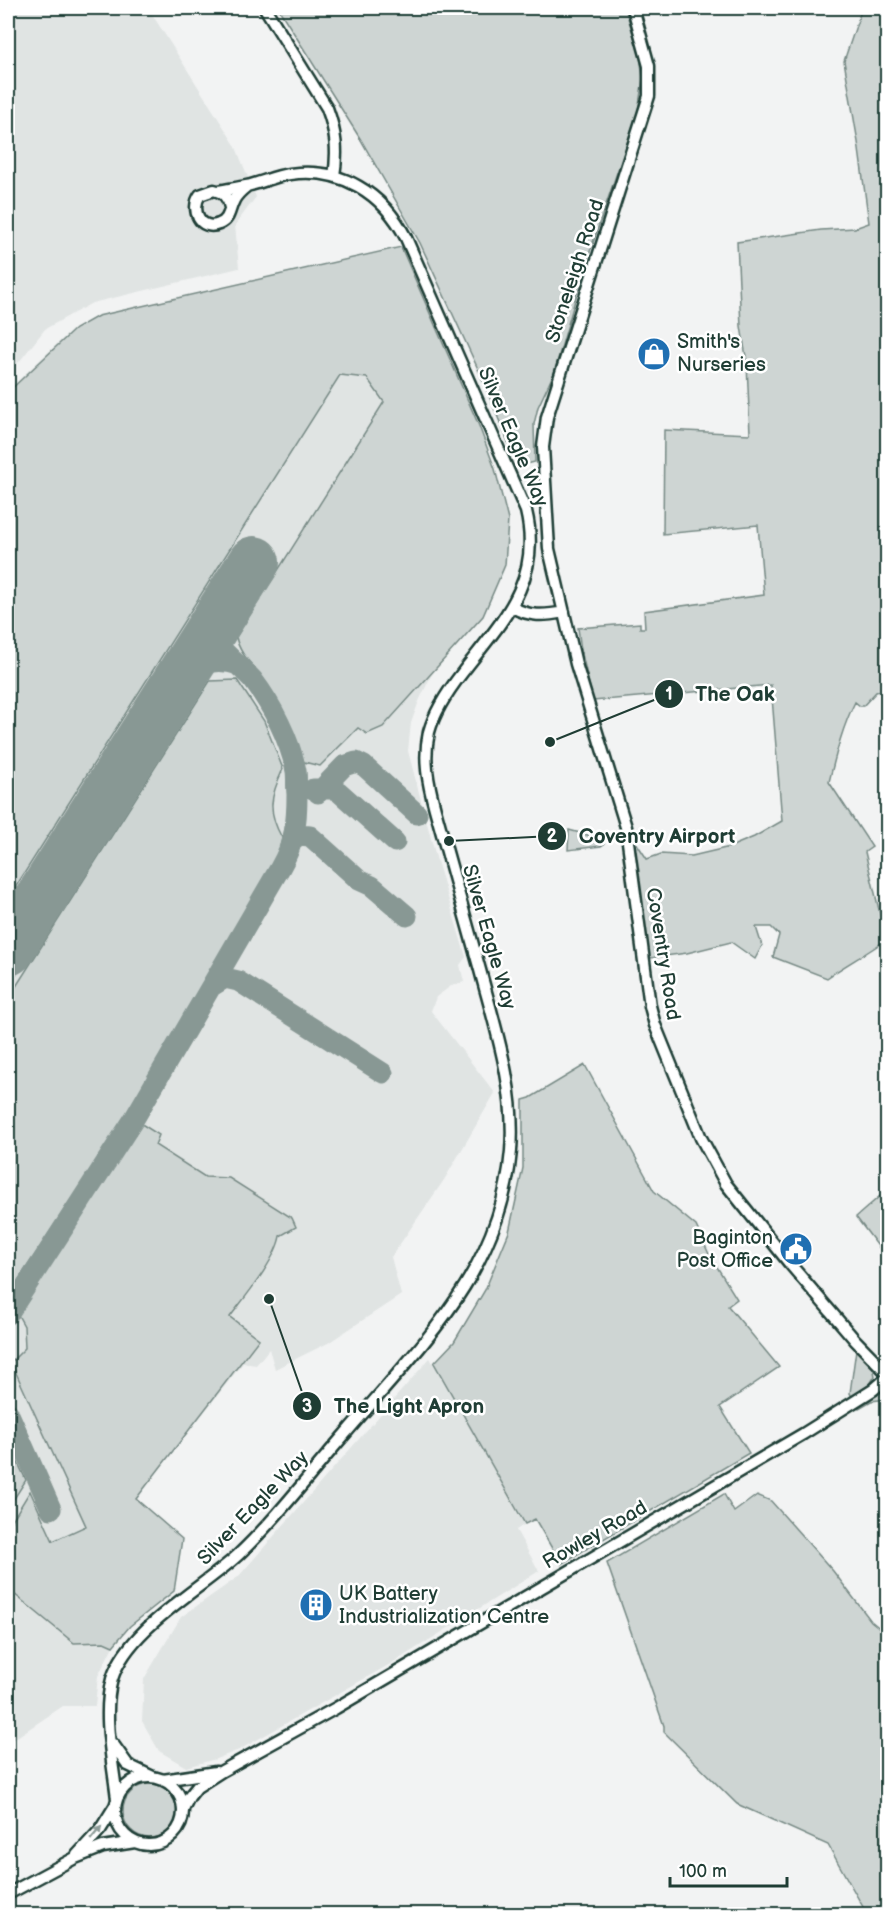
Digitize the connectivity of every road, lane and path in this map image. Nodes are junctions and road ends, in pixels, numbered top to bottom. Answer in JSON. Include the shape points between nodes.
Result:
{"nodes":[{"id":1,"x":265,"y":8,"type":"edge"},
{"id":2,"x":633,"y":8,"type":"edge"},
{"id":3,"x":334,"y":176,"type":"junction"},
{"id":4,"x":247,"y":186,"type":"junction"},
{"id":5,"x":219,"y":191,"type":"junction"},
{"id":6,"x":230,"y":208,"type":"junction"},
{"id":7,"x":549,"y":549,"type":"joint"},
{"id":8,"x":512,"y":607,"type":"junction"},
{"id":9,"x":564,"y":612,"type":"junction"},
{"id":10,"x":888,"y":1376,"type":"edge"},
{"id":11,"x":111,"y":1741,"type":"junction"},
{"id":12,"x":222,"y":1771,"type":"junction"},
{"id":13,"x":158,"y":1778,"type":"junction"},
{"id":14,"x":116,"y":1802,"type":"junction"},
{"id":15,"x":183,"y":1809,"type":"junction"},
{"id":16,"x":135,"y":1842,"type":"junction"},
{"id":17,"x":75,"y":1858,"type":"junction"},
{"id":18,"x":8,"y":1894,"type":"edge"}],
"edges":[{"from":1,"to":3,"type":"street","via":[[334,125]]},
{"from":2,"to":7,"type":"street","name":"Stoneleigh Road","via":[[649,66],[649,96],[547,417],[543,447]]},
{"from":3,"to":4,"type":"street","name":"Silver Eagle Way","via":[[289,174]]},
{"from":3,"to":8,"type":"street","name":"Silver Eagle Way","via":[[371,194],[399,223],[521,496],[531,548],[527,573]]},
{"from":4,"to":5,"type":"street","name":"Silver Eagle Way"},
{"from":4,"to":6,"type":"street"},
{"from":5,"to":6,"type":"street"},
{"from":5,"to":6,"type":"street","via":[[209,190],[200,195],[195,204],[196,215],[204,224],[216,225],[225,221]]},
{"from":7,"to":9,"type":"street","name":"Coventry Road"},
{"from":8,"to":9,"type":"street","via":[[536,616]]},
{"from":8,"to":11,"type":"street","name":"Silver Eagle Way","via":[[445,697],[432,724],[426,753],[435,809],[507,1077],[511,1151],[496,1222],[479,1263],[452,1307],[282,1508],[240,1554],[133,1642],[112,1679],[107,1704]]},
{"from":9,"to":10,"type":"street","name":"Coventry Road","via":[[626,827],[650,1006],[701,1138],[740,1203]]},
{"from":10,"to":12,"type":"street","name":"Rowley Road","via":[[803,1434]]},
{"from":11,"to":13,"type":"street","name":"Silver Eagle Way","via":[[128,1765]]},
{"from":11,"to":14,"type":"street","name":"Silver Eagle Way"},
{"from":12,"to":13,"type":"street","name":"Rowley Road"},
{"from":12,"to":15,"type":"street","name":"Rowley Road","via":[[196,1787]]},
{"from":13,"to":14,"type":"street","via":[[137,1779]]},
{"from":13,"to":15,"type":"street","via":[[178,1791]]},
{"from":14,"to":16,"type":"street","via":[[118,1823]]},
{"from":17,"to":14,"type":"street","one_way":true,"via":[[100,1830]]},
{"from":15,"to":16,"type":"street","via":[[179,1827],[168,1839],[153,1845]]},
{"from":16,"to":17,"type":"street","via":[[103,1847]]},
{"from":17,"to":18,"type":"street"}]}
